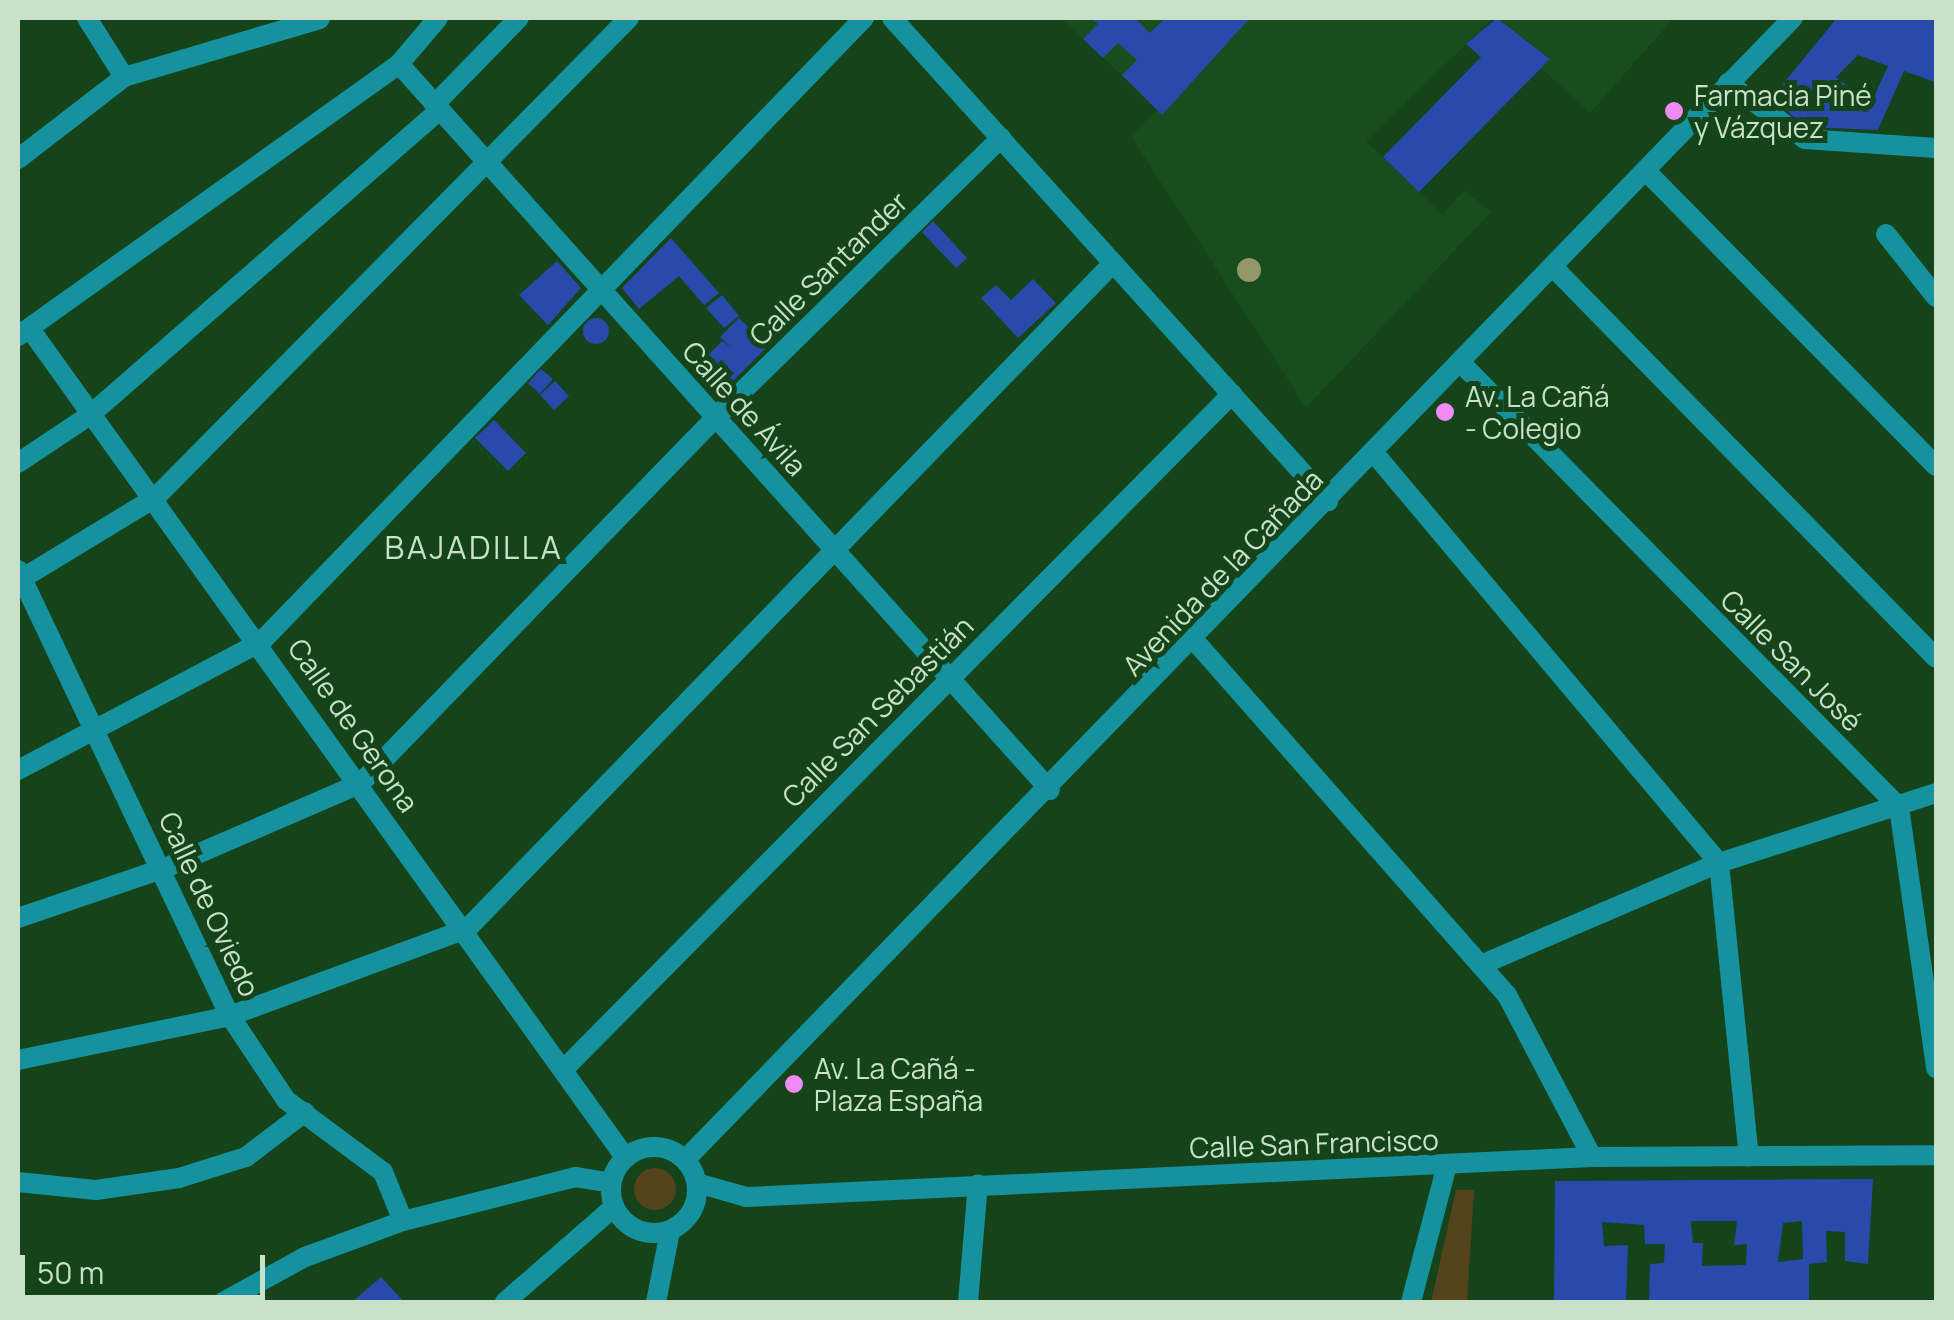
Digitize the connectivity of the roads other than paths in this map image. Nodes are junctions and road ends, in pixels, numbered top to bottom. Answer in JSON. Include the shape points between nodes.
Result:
{"nodes":[{"id":1,"x":86,"y":18,"type":"edge"},
{"id":2,"x":438,"y":18,"type":"edge"},
{"id":3,"x":519,"y":18,"type":"edge"},
{"id":4,"x":629,"y":18,"type":"edge"},
{"id":5,"x":864,"y":18,"type":"edge"},
{"id":6,"x":892,"y":18,"type":"edge"},
{"id":7,"x":1793,"y":18,"type":"edge"},
{"id":8,"x":320,"y":19,"type":"edge"},
{"id":9,"x":399,"y":64,"type":"junction"},
{"id":10,"x":124,"y":77,"type":"junction"},
{"id":11,"x":1728,"y":83,"type":"junction"},
{"id":12,"x":438,"y":107,"type":"junction"},
{"id":13,"x":1001,"y":138,"type":"junction"},
{"id":14,"x":1936,"y":148,"type":"edge"},
{"id":15,"x":18,"y":159,"type":"edge"},
{"id":16,"x":487,"y":161,"type":"junction"},
{"id":17,"x":1646,"y":171,"type":"junction"},
{"id":18,"x":1886,"y":234,"type":"dead end"},
{"id":19,"x":1113,"y":263,"type":"junction"},
{"id":20,"x":1554,"y":267,"type":"junction"},
{"id":21,"x":599,"y":287,"type":"junction"},
{"id":22,"x":1936,"y":297,"type":"edge"},
{"id":23,"x":24,"y":332,"type":"edge"},
{"id":24,"x":1461,"y":363,"type":"junction"},
{"id":25,"x":1232,"y":394,"type":"junction"},
{"id":26,"x":90,"y":414,"type":"junction"},
{"id":27,"x":716,"y":417,"type":"junction"},
{"id":28,"x":1374,"y":453,"type":"junction"},
{"id":29,"x":18,"y":463,"type":"edge"},
{"id":30,"x":1936,"y":466,"type":"edge"},
{"id":31,"x":156,"y":497,"type":"junction"},
{"id":32,"x":1328,"y":501,"type":"junction"},
{"id":33,"x":834,"y":548,"type":"junction"},
{"id":34,"x":19,"y":577,"type":"edge"},
{"id":35,"x":1194,"y":640,"type":"junction"},
{"id":36,"x":261,"y":642,"type":"junction"},
{"id":37,"x":1936,"y":658,"type":"edge"},
{"id":38,"x":949,"y":676,"type":"junction"},
{"id":39,"x":96,"y":732,"type":"junction"},
{"id":40,"x":18,"y":770,"type":"edge"},
{"id":41,"x":361,"y":783,"type":"junction"},
{"id":42,"x":1050,"y":790,"type":"junction"},
{"id":43,"x":1936,"y":794,"type":"edge"},
{"id":44,"x":1899,"y":806,"type":"junction"},
{"id":45,"x":1719,"y":863,"type":"junction"},
{"id":46,"x":165,"y":868,"type":"junction"},
{"id":47,"x":18,"y":918,"type":"edge"},
{"id":48,"x":467,"y":930,"type":"junction"},
{"id":49,"x":1483,"y":964,"type":"junction"},
{"id":50,"x":230,"y":1016,"type":"junction"},
{"id":51,"x":18,"y":1060,"type":"edge"},
{"id":52,"x":1936,"y":1068,"type":"edge"},
{"id":53,"x":564,"y":1069,"type":"junction"},
{"id":54,"x":304,"y":1112,"type":"junction"},
{"id":55,"x":1936,"y":1154,"type":"edge"},
{"id":56,"x":1749,"y":1156,"type":"junction"},
{"id":57,"x":626,"y":1157,"type":"junction"},
{"id":58,"x":1592,"y":1157,"type":"junction"},
{"id":59,"x":685,"y":1160,"type":"junction"},
{"id":60,"x":1447,"y":1165,"type":"junction"},
{"id":61,"x":18,"y":1182,"type":"edge"},
{"id":62,"x":698,"y":1182,"type":"junction"},
{"id":63,"x":611,"y":1183,"type":"junction"},
{"id":64,"x":978,"y":1184,"type":"junction"},
{"id":65,"x":614,"y":1207,"type":"junction"},
{"id":66,"x":403,"y":1221,"type":"junction"},
{"id":67,"x":670,"y":1231,"type":"junction"},
{"id":68,"x":223,"y":1302,"type":"edge"},
{"id":69,"x":505,"y":1302,"type":"edge"},
{"id":70,"x":656,"y":1302,"type":"edge"},
{"id":71,"x":968,"y":1302,"type":"edge"},
{"id":72,"x":1411,"y":1302,"type":"edge"}],
"edges":[{"from":1,"to":10,"type":"street"},
{"from":2,"to":9,"type":"street"},
{"from":3,"to":12,"type":"street"},
{"from":4,"to":16,"type":"street"},
{"from":5,"to":21,"type":"street"},
{"from":6,"to":13,"type":"street"},
{"from":7,"to":11,"type":"street","name":"Avenida de la Cañada"},
{"from":8,"to":10,"type":"street"},
{"from":9,"to":12,"type":"street","name":"Calle de Ávila"},
{"from":9,"to":23,"type":"street"},
{"from":10,"to":15,"type":"street"},
{"from":11,"to":14,"type":"street","via":[[1805,140]]},
{"from":11,"to":17,"type":"street","name":"Avenida de la Cañada"},
{"from":12,"to":16,"type":"street","name":"Calle de Ávila"},
{"from":12,"to":26,"type":"street"},
{"from":13,"to":19,"type":"street"},
{"from":13,"to":27,"type":"street","name":"Calle Santander"},
{"from":16,"to":21,"type":"street","name":"Calle de Ávila"},
{"from":16,"to":31,"type":"street"},
{"from":17,"to":20,"type":"street","name":"Avenida de la Cañada"},
{"from":17,"to":30,"type":"street"},
{"from":18,"to":22,"type":"street"},
{"from":19,"to":25,"type":"street"},
{"from":19,"to":33,"type":"street"},
{"from":20,"to":24,"type":"street","name":"Avenida de la Cañada"},
{"from":20,"to":37,"type":"street"},
{"from":21,"to":27,"type":"street","name":"Calle de Ávila"},
{"from":21,"to":36,"type":"street"},
{"from":23,"to":26,"type":"street","name":"Calle de Gerona"},
{"from":24,"to":28,"type":"street","name":"Avenida de la Cañada"},
{"from":24,"to":44,"type":"street","name":"Calle San José"},
{"from":25,"to":32,"type":"street"},
{"from":25,"to":38,"type":"street","name":"Calle San Sebastián"},
{"from":26,"to":29,"type":"street"},
{"from":26,"to":31,"type":"street","name":"Calle de Gerona"},
{"from":27,"to":33,"type":"street","name":"Calle de Ávila"},
{"from":27,"to":41,"type":"street","name":"Calle Santander"},
{"from":28,"to":32,"type":"street","name":"Avenida de la Cañada"},
{"from":28,"to":45,"type":"street"},
{"from":31,"to":34,"type":"street"},
{"from":31,"to":36,"type":"street","name":"Calle de Gerona"},
{"from":32,"to":35,"type":"street","name":"Avenida de la Cañada"},
{"from":33,"to":38,"type":"street","name":"Calle de Ávila"},
{"from":33,"to":48,"type":"street"},
{"from":34,"to":39,"type":"street","name":"Calle de Oviedo"},
{"from":35,"to":42,"type":"street","name":"Avenida de la Cañada"},
{"from":35,"to":49,"type":"street"},
{"from":36,"to":39,"type":"street"},
{"from":36,"to":41,"type":"street","name":"Calle de Gerona"},
{"from":38,"to":42,"type":"street","name":"Calle de Ávila"},
{"from":38,"to":53,"type":"street","name":"Calle San Sebastián"},
{"from":39,"to":40,"type":"street"},
{"from":39,"to":46,"type":"street","name":"Calle de Oviedo"},
{"from":41,"to":46,"type":"street"},
{"from":41,"to":48,"type":"street","name":"Calle de Gerona"},
{"from":42,"to":59,"type":"street","name":"Avenida de la Cañada"},
{"from":43,"to":44,"type":"street"},
{"from":44,"to":45,"type":"street"},
{"from":44,"to":52,"type":"street"},
{"from":45,"to":49,"type":"street"},
{"from":45,"to":56,"type":"street"},
{"from":46,"to":47,"type":"street"},
{"from":46,"to":50,"type":"street","name":"Calle de Oviedo"},
{"from":48,"to":50,"type":"street"},
{"from":48,"to":53,"type":"street","name":"Calle de Gerona"},
{"from":49,"to":58,"type":"street"},
{"from":50,"to":51,"type":"street"},
{"from":50,"to":54,"type":"street","name":"Calle de Oviedo","via":[[278,1090]]},
{"from":53,"to":57,"type":"street","name":"Calle de Gerona"},
{"from":54,"to":61,"type":"street","via":[[246,1158],[179,1178],[96,1190]]},
{"from":54,"to":66,"type":"street","name":"Calle de Oviedo","via":[[383,1172]]},
{"from":55,"to":56,"type":"street","name":"Calle San Francisco"},
{"from":56,"to":58,"type":"street","name":"Calle San Francisco"},
{"from":57,"to":59,"type":"street","via":[[650,1147]]},
{"from":57,"to":63,"type":"street"},
{"from":58,"to":60,"type":"street","name":"Calle San Francisco"},
{"from":59,"to":62,"type":"street"},
{"from":60,"to":64,"type":"street","name":"Calle San Francisco"},
{"from":60,"to":72,"type":"street"},
{"from":62,"to":64,"type":"street","name":"Calle San Francisco","via":[[746,1197]]},
{"from":62,"to":67,"type":"street","via":[[692,1212]]},
{"from":63,"to":65,"type":"street"},
{"from":63,"to":66,"type":"street","via":[[575,1177]]},
{"from":64,"to":71,"type":"street"},
{"from":65,"to":67,"type":"street","via":[[644,1232]]},
{"from":65,"to":69,"type":"street"},
{"from":66,"to":68,"type":"street","via":[[305,1257]]},
{"from":67,"to":70,"type":"street"}]}
